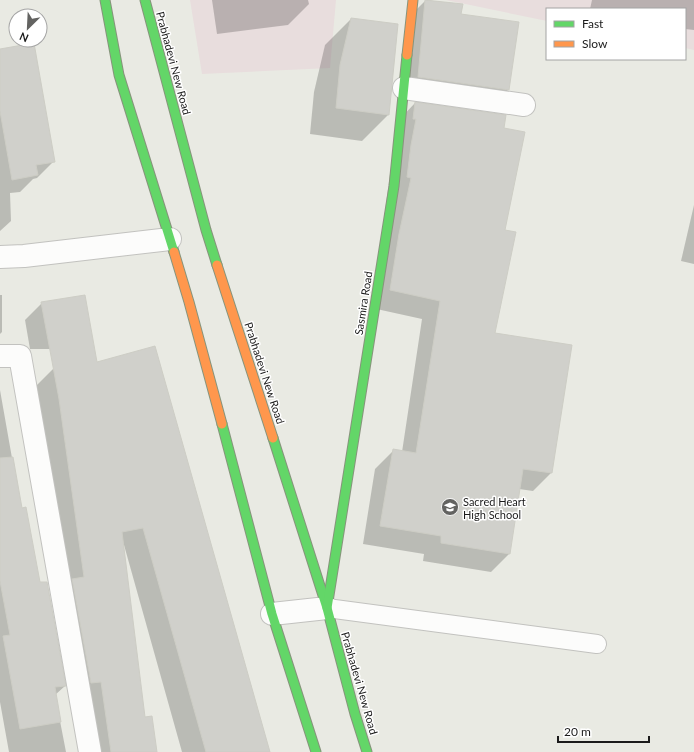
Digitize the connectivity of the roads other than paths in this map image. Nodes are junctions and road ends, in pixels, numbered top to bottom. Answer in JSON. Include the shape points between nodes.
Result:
{"nodes":[{"id":1,"x":105,"y":0,"type":"edge"},
{"id":2,"x":145,"y":0,"type":"edge"},
{"id":3,"x":413,"y":0,"type":"edge"},
{"id":4,"x":404,"y":88,"type":"junction"},
{"id":5,"x":524,"y":105,"type":"dead end"},
{"id":6,"x":170,"y":239,"type":"junction"},
{"id":7,"x":0,"y":257,"type":"edge"},
{"id":8,"x":0,"y":356,"type":"edge"},
{"id":9,"x":327,"y":608,"type":"junction"},
{"id":10,"x":272,"y":614,"type":"junction"},
{"id":11,"x":597,"y":644,"type":"dead end"},
{"id":12,"x":90,"y":752,"type":"edge"},
{"id":13,"x":316,"y":752,"type":"edge"},
{"id":14,"x":368,"y":752,"type":"edge"}],
"edges":[{"from":1,"to":6,"type":"main road","via":[[119,75]]},
{"from":2,"to":9,"type":"main road","name":"Prabhadevi New Road","via":[[206,230]]},
{"from":3,"to":4,"type":"main road","name":"Sasmira Road"},
{"from":4,"to":5,"type":"street"},
{"from":4,"to":9,"type":"main road","name":"Sasmira Road","via":[[394,186]]},
{"from":6,"to":7,"type":"street"},
{"from":6,"to":10,"type":"main road"},
{"from":8,"to":12,"type":"street","via":[[20,356]]},
{"from":9,"to":10,"type":"street"},
{"from":9,"to":11,"type":"lane"},
{"from":9,"to":14,"type":"main road","name":"Prabhadevi New Road","via":[[355,714]]},
{"from":10,"to":13,"type":"main road"}]}
